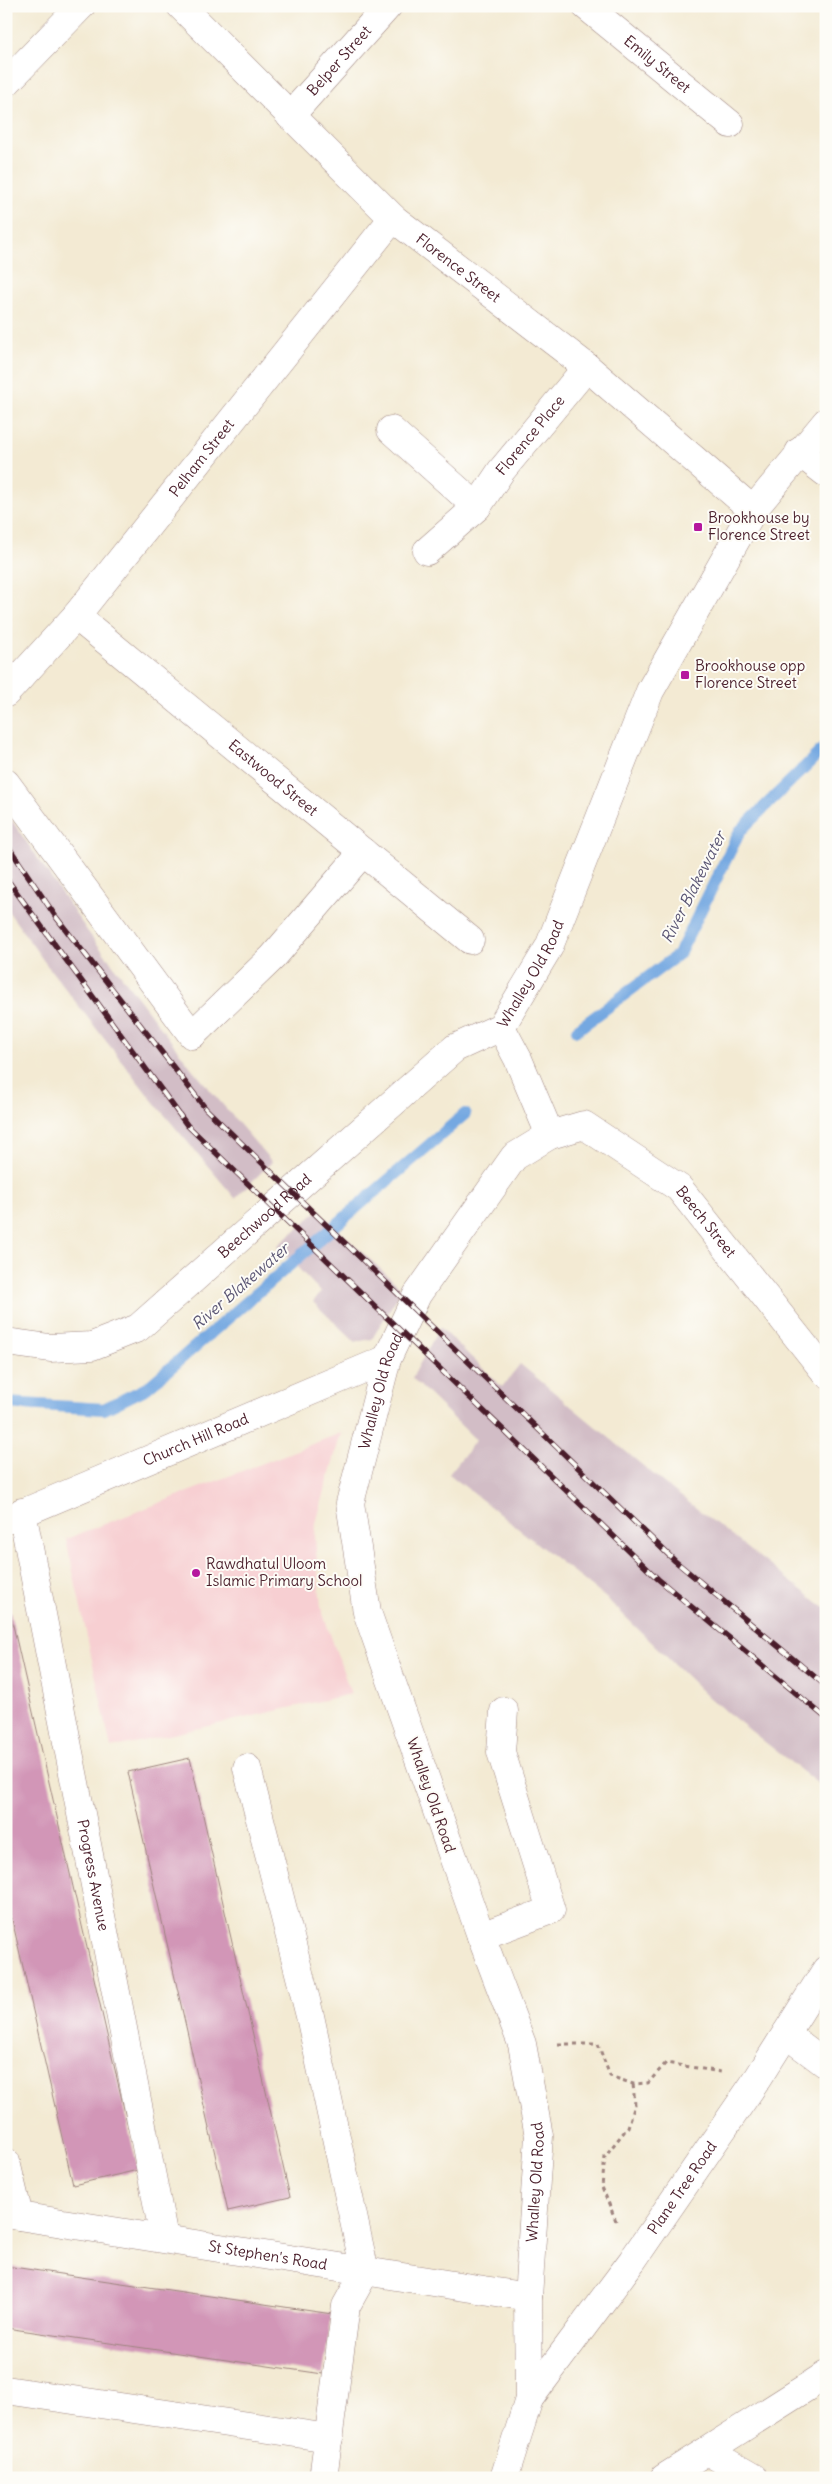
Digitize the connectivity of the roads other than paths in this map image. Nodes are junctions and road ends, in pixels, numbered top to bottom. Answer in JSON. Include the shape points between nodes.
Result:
{"nodes":[{"id":1,"x":81,"y":6,"type":"edge"},
{"id":2,"x":182,"y":6,"type":"edge"},
{"id":3,"x":388,"y":6,"type":"edge"},
{"id":4,"x":586,"y":6,"type":"edge"},
{"id":5,"x":6,"y":84,"type":"edge"},
{"id":6,"x":290,"y":116,"type":"junction"},
{"id":7,"x":730,"y":124,"type":"dead end"},
{"id":8,"x":393,"y":218,"type":"junction"},
{"id":9,"x":587,"y":367,"type":"junction"},
{"id":10,"x":826,"y":422,"type":"edge"},
{"id":11,"x":391,"y":430,"type":"dead end"},
{"id":12,"x":799,"y":452,"type":"junction"},
{"id":13,"x":826,"y":473,"type":"edge"},
{"id":14,"x":477,"y":507,"type":"junction"},
{"id":15,"x":753,"y":510,"type":"junction"},
{"id":16,"x":427,"y":551,"type":"dead end"},
{"id":17,"x":76,"y":616,"type":"junction"},
{"id":18,"x":6,"y":693,"type":"edge"},
{"id":19,"x":6,"y":783,"type":"edge"},
{"id":20,"x":363,"y":852,"type":"junction"},
{"id":21,"x":470,"y":940,"type":"dead end"},
{"id":22,"x":500,"y":1027,"type":"junction"},
{"id":23,"x":550,"y":1135,"type":"junction"},
{"id":24,"x":6,"y":1342,"type":"edge"},
{"id":25,"x":387,"y":1359,"type":"junction"},
{"id":26,"x":826,"y":1373,"type":"edge"},
{"id":27,"x":14,"y":1516,"type":"edge"},
{"id":28,"x":504,"y":1711,"type":"dead end"},
{"id":29,"x":247,"y":1768,"type":"dead end"},
{"id":30,"x":481,"y":1936,"type":"junction"},
{"id":31,"x":826,"y":1970,"type":"edge"},
{"id":32,"x":786,"y":2034,"type":"junction"},
{"id":33,"x":826,"y":2064,"type":"edge"},
{"id":34,"x":6,"y":2162,"type":"edge"},
{"id":35,"x":12,"y":2215,"type":"edge"},
{"id":36,"x":164,"y":2238,"type":"junction"},
{"id":37,"x":364,"y":2272,"type":"junction"},
{"id":38,"x":528,"y":2297,"type":"junction"},
{"id":39,"x":826,"y":2375,"type":"edge"},
{"id":40,"x":6,"y":2390,"type":"edge"},
{"id":41,"x":529,"y":2399,"type":"junction"},
{"id":42,"x":329,"y":2438,"type":"junction"},
{"id":43,"x":707,"y":2451,"type":"junction"},
{"id":44,"x":323,"y":2478,"type":"edge"},
{"id":45,"x":504,"y":2478,"type":"edge"},
{"id":46,"x":664,"y":2478,"type":"edge"},
{"id":47,"x":754,"y":2478,"type":"edge"}],
"edges":[{"from":1,"to":5,"type":"street"},
{"from":2,"to":6,"type":"street","name":"Florence Street"},
{"from":3,"to":6,"type":"street","name":"Belper Street"},
{"from":4,"to":7,"type":"street","name":"Emily Street"},
{"from":6,"to":8,"type":"street","name":"Florence Street"},
{"from":8,"to":9,"type":"street","name":"Florence Street"},
{"from":8,"to":17,"type":"street","name":"Pelham Street"},
{"from":9,"to":14,"type":"street","name":"Florence Place","via":[[501,471]]},
{"from":9,"to":15,"type":"street","name":"Florence Street"},
{"from":10,"to":12,"type":"street","name":"Whalley Old Road"},
{"from":11,"to":14,"type":"street"},
{"from":12,"to":13,"type":"street"},
{"from":12,"to":15,"type":"street","name":"Whalley Old Road"},
{"from":14,"to":16,"type":"street","name":"Florence Place"},
{"from":15,"to":22,"type":"street","name":"Whalley Old Road","via":[[650,691],[550,946]]},
{"from":17,"to":18,"type":"street","name":"Pelham Street"},
{"from":17,"to":20,"type":"street","name":"Eastwood Street"},
{"from":19,"to":20,"type":"street","via":[[192,1034],[273,958]]},
{"from":20,"to":21,"type":"street","name":"Eastwood Street"},
{"from":22,"to":23,"type":"street","name":"Whalley Old Road","via":[[518,1059]]},
{"from":22,"to":24,"type":"street","name":"Beechwood Road","via":[[455,1048],[138,1328],[92,1346],[50,1348]]},
{"from":23,"to":25,"type":"street","name":"Whalley Old Road","via":[[514,1156],[417,1295]]},
{"from":23,"to":26,"type":"street","name":"Beech Street","via":[[584,1125],[679,1188]]},
{"from":25,"to":27,"type":"street","name":"Church Hill Road"},
{"from":25,"to":30,"type":"street","name":"Whalley Old Road","via":[[350,1503],[367,1612]]},
{"from":27,"to":36,"type":"street","name":"Progress Avenue"},
{"from":28,"to":30,"type":"street","via":[[501,1752],[552,1910]]},
{"from":29,"to":37,"type":"street","via":[[310,2016]]},
{"from":30,"to":38,"type":"street","name":"Whalley Old Road","via":[[522,2044],[539,2136]]},
{"from":31,"to":32,"type":"street","name":"Plane Tree Road"},
{"from":32,"to":33,"type":"street"},
{"from":32,"to":41,"type":"street","name":"Plane Tree Road","via":[[632,2261]]},
{"from":34,"to":35,"type":"street"},
{"from":35,"to":36,"type":"street","name":"St Stephen's Road"},
{"from":36,"to":37,"type":"street","name":"St Stephen's Road"},
{"from":37,"to":38,"type":"street","name":"St Stephen's Road"},
{"from":37,"to":42,"type":"street","via":[[346,2306]]},
{"from":38,"to":41,"type":"street","name":"Whalley Old Road"},
{"from":39,"to":43,"type":"street"},
{"from":40,"to":42,"type":"street"},
{"from":41,"to":45,"type":"street","name":"Whalley Old Road"},
{"from":42,"to":44,"type":"street"},
{"from":43,"to":46,"type":"street"},
{"from":43,"to":47,"type":"street"}]}
